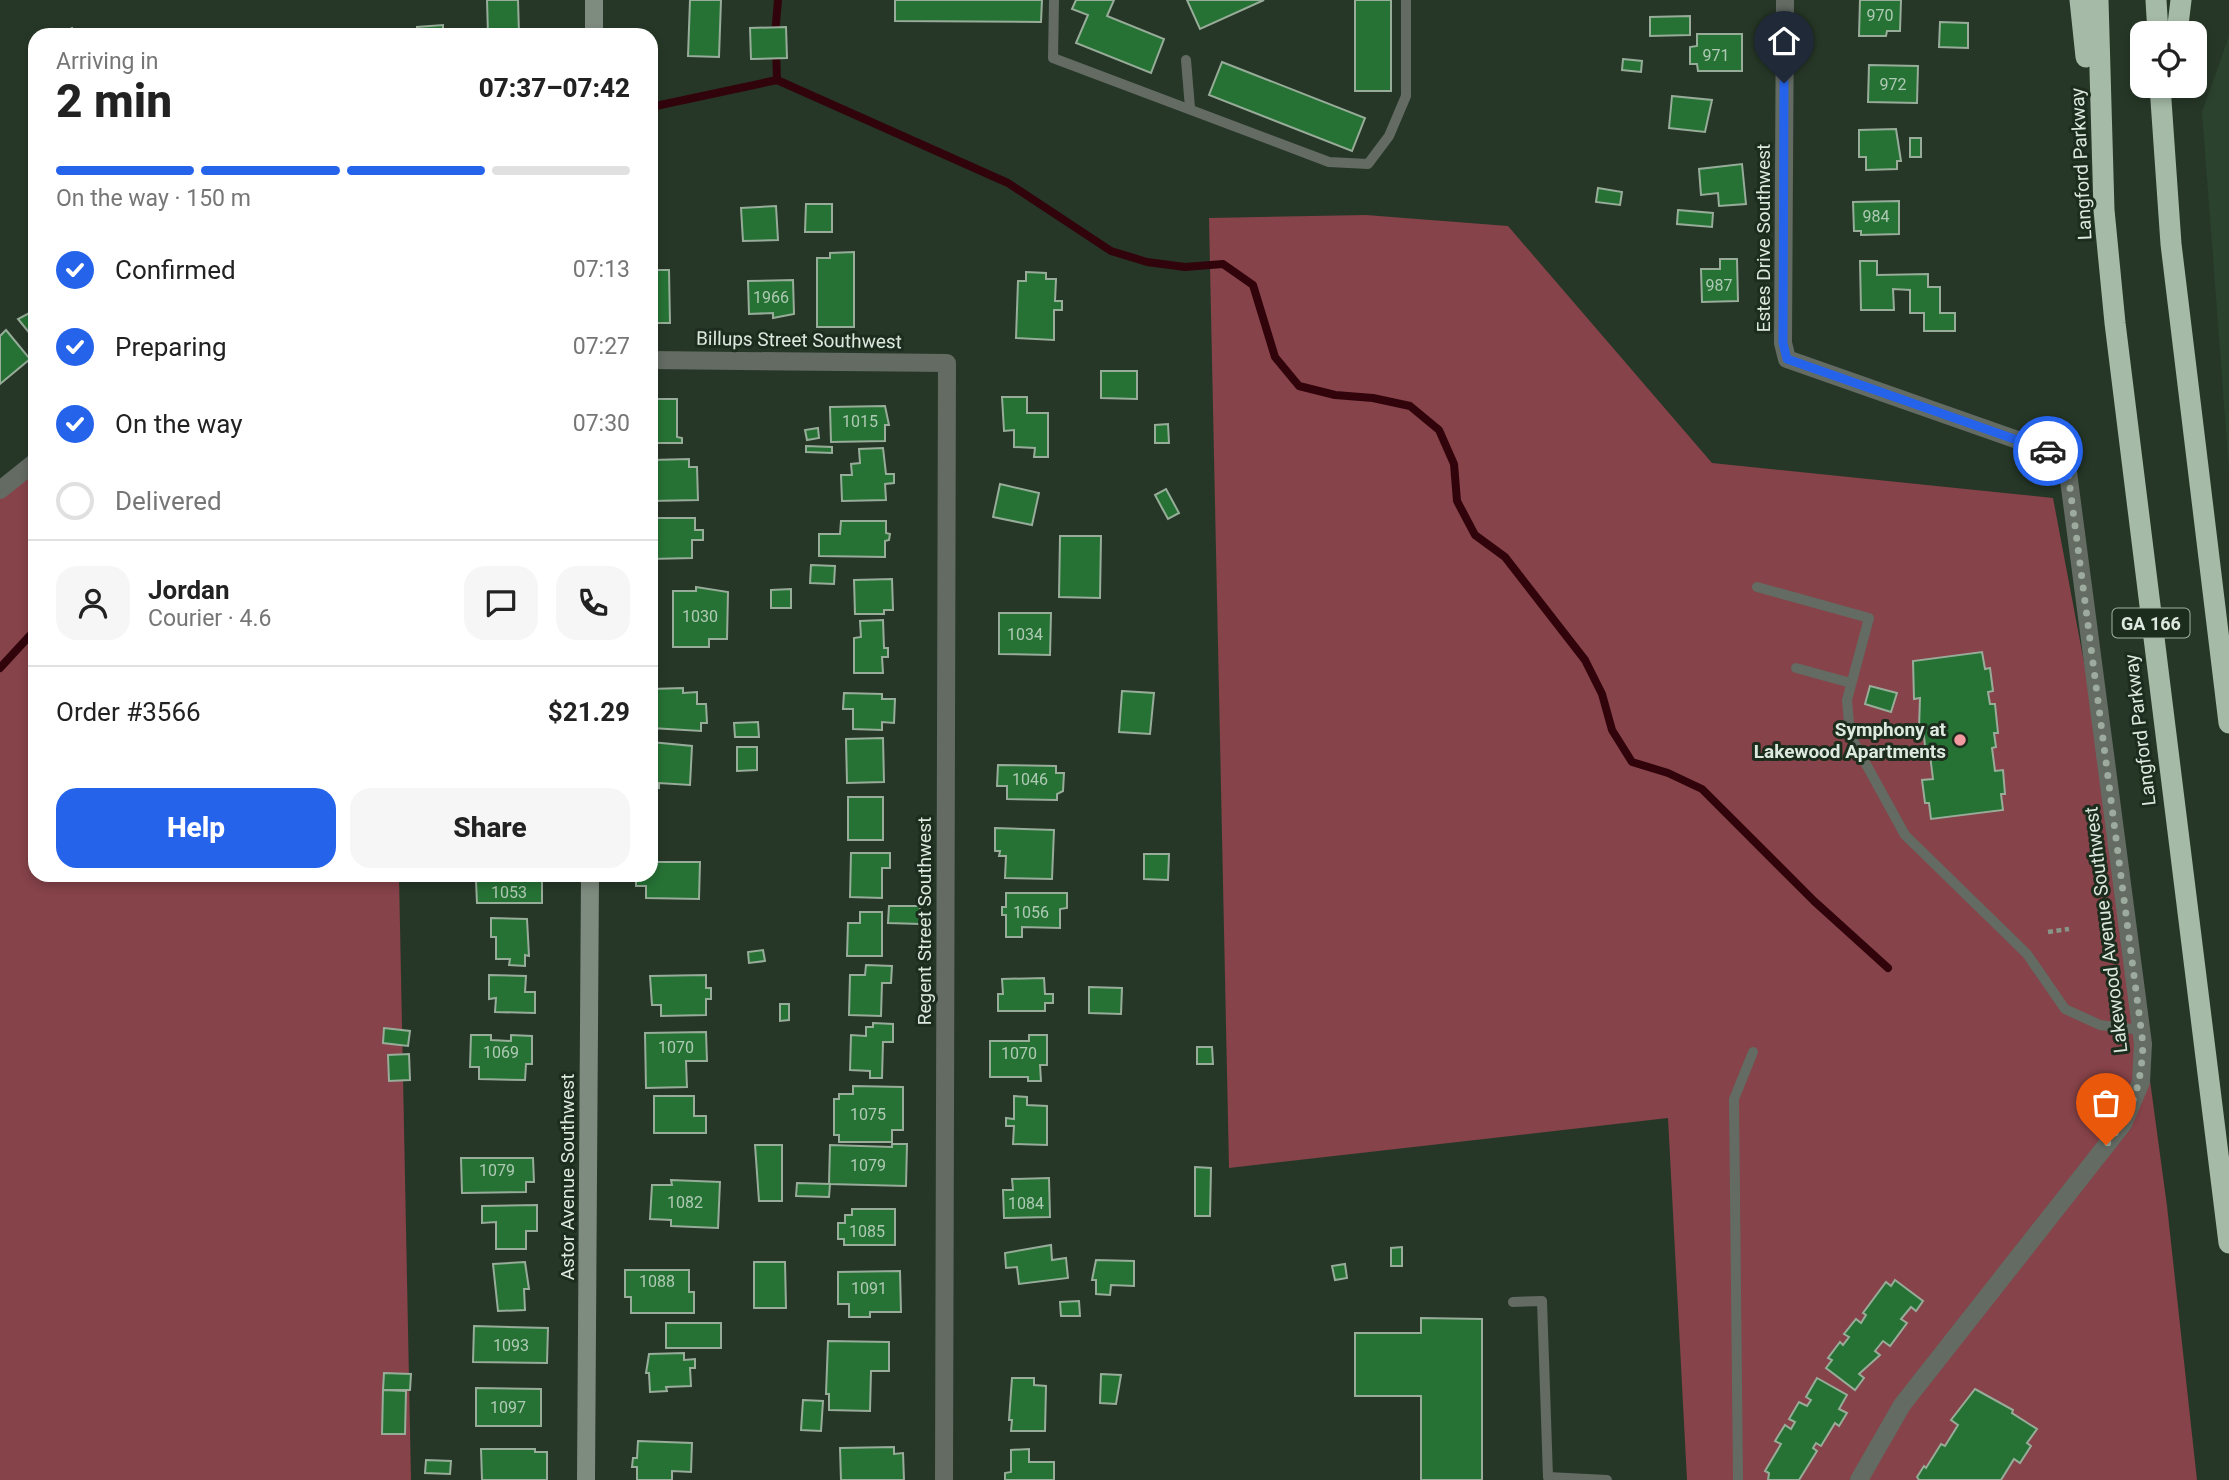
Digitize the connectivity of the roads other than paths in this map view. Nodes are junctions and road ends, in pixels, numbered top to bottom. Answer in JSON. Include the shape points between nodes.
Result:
{"nodes":[{"id":1,"x":594,"y":0,"type":"edge"},
{"id":2,"x":1054,"y":0,"type":"edge"},
{"id":3,"x":1406,"y":0,"type":"edge"},
{"id":4,"x":1785,"y":0,"type":"edge"},
{"id":5,"x":2080,"y":0,"type":"edge"},
{"id":6,"x":2098,"y":0,"type":"edge"},
{"id":7,"x":2156,"y":0,"type":"edge"},
{"id":8,"x":2181,"y":0,"type":"edge"},
{"id":9,"x":2157,"y":21,"type":"edge"},
{"id":10,"x":2178,"y":21,"type":"edge"},
{"id":11,"x":594,"y":28,"type":"edge"},
{"id":12,"x":1186,"y":60,"type":"dead end"},
{"id":13,"x":2161,"y":98,"type":"edge"},
{"id":14,"x":2171,"y":98,"type":"edge"},
{"id":15,"x":1189,"y":108,"type":"junction"},
{"id":16,"x":2164,"y":174,"type":"junction"},
{"id":17,"x":2104,"y":210,"type":"junction"},
{"id":18,"x":658,"y":360,"type":"edge"},
{"id":19,"x":947,"y":363,"type":"joint"},
{"id":20,"x":2023,"y":442,"type":"joint"},
{"id":21,"x":28,"y":468,"type":"edge"},
{"id":22,"x":0,"y":491,"type":"edge"},
{"id":23,"x":1757,"y":587,"type":"dead end"},
{"id":24,"x":1796,"y":667,"type":"dead end"},
{"id":25,"x":1852,"y":683,"type":"junction"},
{"id":26,"x":2229,"y":723,"type":"edge"},
{"id":27,"x":590,"y":882,"type":"edge"},
{"id":28,"x":2141,"y":1030,"type":"junction"},
{"id":29,"x":1753,"y":1052,"type":"dead end"},
{"id":30,"x":2229,"y":1243,"type":"edge"},
{"id":31,"x":1513,"y":1302,"type":"dead end"},
{"id":32,"x":586,"y":1480,"type":"edge"},
{"id":33,"x":944,"y":1480,"type":"edge"},
{"id":34,"x":1607,"y":1480,"type":"edge"},
{"id":35,"x":1738,"y":1480,"type":"edge"},
{"id":36,"x":1859,"y":1480,"type":"edge"}],
"edges":[{"from":1,"to":11,"type":"street"},
{"from":2,"to":15,"type":"lane","via":[[1053,58]]},
{"from":3,"to":15,"type":"lane","via":[[1406,96],[1389,136],[1368,164],[1329,162]]},
{"from":4,"to":20,"type":"street","name":"Estes Drive Southwest","via":[[1787,359]]},
{"from":5,"to":17,"type":"highway"},
{"from":6,"to":17,"type":"highway","name":"Langford Parkway","number":"GA 166"},
{"from":7,"to":9,"type":"highway"},
{"from":8,"to":10,"type":"highway"},
{"from":12,"to":15,"type":"lane"},
{"from":13,"to":16,"type":"highway","number":"GA 166"},
{"from":14,"to":16,"type":"highway"},
{"from":16,"to":26,"type":"highway","number":"GA 166"},
{"from":17,"to":30,"type":"highway","name":"Langford Parkway","number":"GA 166"},
{"from":18,"to":19,"type":"street","name":"Billups Street Southwest"},
{"from":19,"to":33,"type":"street","name":"Regent Street Southwest"},
{"from":20,"to":28,"type":"street","name":"Lakewood Avenue Southwest","via":[[2066,457]]},
{"from":21,"to":22,"type":"street"},
{"from":23,"to":25,"type":"lane","via":[[1869,618]]},
{"from":24,"to":25,"type":"lane"},
{"from":25,"to":28,"type":"lane","via":[[1847,700],[1850,735],[1905,835],[2027,954],[2065,1009],[2100,1025]]},
{"from":27,"to":32,"type":"street","name":"Astor Avenue Southwest"},
{"from":28,"to":36,"type":"street","name":"Lakewood Avenue Southwest","via":[[2141,1082],[2123,1124],[1902,1405]]},
{"from":29,"to":35,"type":"lane","via":[[1734,1099]]},
{"from":31,"to":34,"type":"lane","via":[[1542,1301],[1548,1477]]}]}
